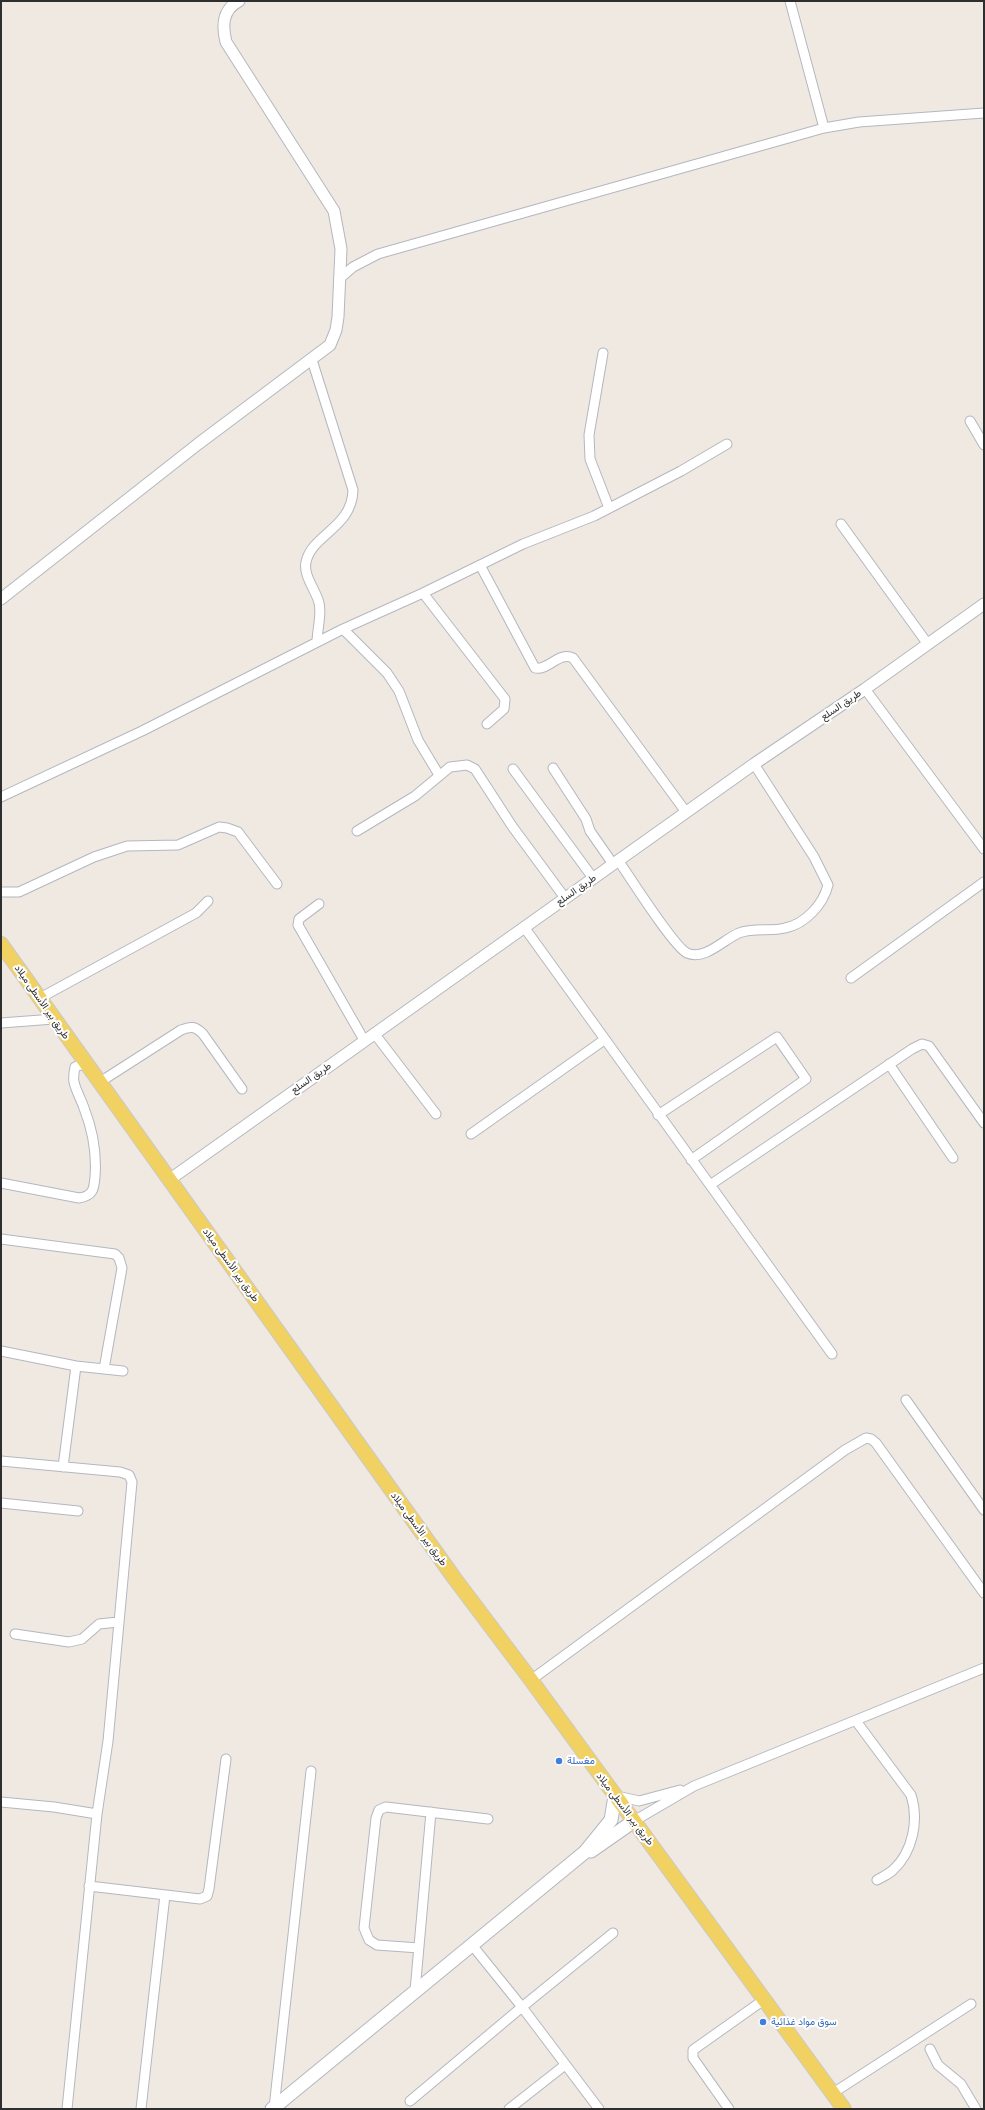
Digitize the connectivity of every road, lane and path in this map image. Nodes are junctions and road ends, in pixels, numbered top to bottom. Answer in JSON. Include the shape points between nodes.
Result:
{"nodes":[{"id":1,"x":239,"y":1,"type":"edge"},
{"id":2,"x":790,"y":1,"type":"edge"},
{"id":3,"x":984,"y":113,"type":"edge"},
{"id":4,"x":824,"y":128,"type":"junction"},
{"id":5,"x":339,"y":279,"type":"junction"},
{"id":6,"x":603,"y":353,"type":"dead end"},
{"id":7,"x":312,"y":360,"type":"junction"},
{"id":8,"x":970,"y":421,"type":"dead end"},
{"id":9,"x":726,"y":444,"type":"dead end"},
{"id":10,"x":984,"y":445,"type":"edge"},
{"id":11,"x":609,"y":508,"type":"junction"},
{"id":12,"x":841,"y":524,"type":"dead end"},
{"id":13,"x":480,"y":566,"type":"junction"},
{"id":14,"x":423,"y":593,"type":"junction"},
{"id":15,"x":1,"y":599,"type":"edge"},
{"id":16,"x":984,"y":604,"type":"edge"},
{"id":17,"x":343,"y":629,"type":"junction"},
{"id":18,"x":317,"y":642,"type":"junction"},
{"id":19,"x":927,"y":643,"type":"junction"},
{"id":20,"x":865,"y":689,"type":"junction"},
{"id":21,"x":487,"y":724,"type":"dead end"},
{"id":22,"x":754,"y":764,"type":"junction"},
{"id":23,"x":513,"y":768,"type":"dead end"},
{"id":24,"x":553,"y":768,"type":"dead end"},
{"id":25,"x":439,"y":775,"type":"junction"},
{"id":26,"x":1,"y":797,"type":"edge"},
{"id":27,"x":686,"y":812,"type":"junction"},
{"id":28,"x":357,"y":831,"type":"dead end"},
{"id":29,"x":984,"y":849,"type":"edge"},
{"id":30,"x":616,"y":862,"type":"junction"},
{"id":31,"x":593,"y":878,"type":"junction"},
{"id":32,"x":984,"y":882,"type":"edge"},
{"id":33,"x":277,"y":884,"type":"dead end"},
{"id":34,"x":1,"y":892,"type":"edge"},
{"id":35,"x":566,"y":898,"type":"junction"},
{"id":36,"x":208,"y":901,"type":"dead end"},
{"id":37,"x":319,"y":904,"type":"dead end"},
{"id":38,"x":524,"y":927,"type":"junction"},
{"id":39,"x":1,"y":945,"type":"edge"},
{"id":40,"x":851,"y":978,"type":"dead end"},
{"id":41,"x":40,"y":998,"type":"junction"},
{"id":42,"x":54,"y":1019,"type":"junction"},
{"id":43,"x":1,"y":1023,"type":"edge"},
{"id":44,"x":374,"y":1033,"type":"junction"},
{"id":45,"x":364,"y":1040,"type":"junction"},
{"id":46,"x":604,"y":1040,"type":"junction"},
{"id":47,"x":86,"y":1063,"type":"junction"},
{"id":48,"x":889,"y":1064,"type":"junction"},
{"id":49,"x":100,"y":1082,"type":"junction"},
{"id":50,"x":242,"y":1089,"type":"dead end"},
{"id":51,"x":436,"y":1114,"type":"dead end"},
{"id":52,"x":658,"y":1115,"type":"junction"},
{"id":53,"x":984,"y":1122,"type":"edge"},
{"id":54,"x":471,"y":1134,"type":"dead end"},
{"id":55,"x":953,"y":1158,"type":"dead end"},
{"id":56,"x":691,"y":1160,"type":"junction"},
{"id":57,"x":169,"y":1180,"type":"junction"},
{"id":58,"x":1,"y":1183,"type":"edge"},
{"id":59,"x":710,"y":1185,"type":"junction"},
{"id":60,"x":1,"y":1239,"type":"edge"},
{"id":61,"x":1,"y":1351,"type":"edge"},
{"id":62,"x":832,"y":1354,"type":"dead end"},
{"id":63,"x":76,"y":1366,"type":"junction"},
{"id":64,"x":104,"y":1369,"type":"junction"},
{"id":65,"x":123,"y":1371,"type":"dead end"},
{"id":66,"x":906,"y":1400,"type":"dead end"},
{"id":67,"x":1,"y":1460,"type":"edge"},
{"id":68,"x":63,"y":1467,"type":"junction"},
{"id":69,"x":1,"y":1503,"type":"edge"},
{"id":70,"x":984,"y":1510,"type":"edge"},
{"id":71,"x":78,"y":1511,"type":"dead end"},
{"id":72,"x":984,"y":1593,"type":"edge"},
{"id":73,"x":118,"y":1622,"type":"junction"},
{"id":74,"x":15,"y":1634,"type":"dead end"},
{"id":75,"x":984,"y":1668,"type":"edge"},
{"id":76,"x":531,"y":1680,"type":"junction"},
{"id":77,"x":856,"y":1721,"type":"junction"},
{"id":78,"x":226,"y":1759,"type":"dead end"},
{"id":79,"x":311,"y":1771,"type":"dead end"},
{"id":80,"x":694,"y":1786,"type":"junction"},
{"id":81,"x":615,"y":1796,"type":"junction"},
{"id":82,"x":1,"y":1802,"type":"edge"},
{"id":83,"x":431,"y":1812,"type":"junction"},
{"id":84,"x":97,"y":1814,"type":"junction"},
{"id":85,"x":488,"y":1818,"type":"dead end"},
{"id":86,"x":634,"y":1821,"type":"junction"},
{"id":87,"x":585,"y":1852,"type":"junction"},
{"id":88,"x":877,"y":1880,"type":"dead end"},
{"id":89,"x":89,"y":1886,"type":"junction"},
{"id":90,"x":165,"y":1894,"type":"junction"},
{"id":91,"x":613,"y":1932,"type":"dead end"},
{"id":92,"x":472,"y":1945,"type":"junction"},
{"id":93,"x":419,"y":1948,"type":"junction"},
{"id":94,"x":415,"y":1991,"type":"junction"},
{"id":95,"x":765,"y":1999,"type":"junction"},
{"id":96,"x":971,"y":2004,"type":"dead end"},
{"id":97,"x":522,"y":2007,"type":"junction"},
{"id":98,"x":930,"y":2049,"type":"dead end"},
{"id":99,"x":565,"y":2065,"type":"junction"},
{"id":100,"x":833,"y":2093,"type":"junction"},
{"id":101,"x":410,"y":2101,"type":"dead end"},
{"id":102,"x":273,"y":2108,"type":"edge"},
{"id":103,"x":67,"y":2109,"type":"edge"},
{"id":104,"x":141,"y":2109,"type":"edge"},
{"id":105,"x":509,"y":2109,"type":"edge"},
{"id":106,"x":599,"y":2109,"type":"edge"},
{"id":107,"x":729,"y":2109,"type":"edge"},
{"id":108,"x":844,"y":2109,"type":"edge"},
{"id":109,"x":976,"y":2109,"type":"edge"}],
"edges":[{"from":1,"to":5,"type":"street","via":[[227,10],[223,28],[226,42],[334,211],[341,249]]},
{"from":2,"to":4,"type":"street"},
{"from":3,"to":4,"type":"street","via":[[859,122]]},
{"from":4,"to":5,"type":"street","via":[[378,254],[353,267]]},
{"from":5,"to":7,"type":"street","via":[[336,330],[330,345]]},
{"from":6,"to":11,"type":"street","via":[[589,434],[590,459]]},
{"from":7,"to":15,"type":"street","via":[[198,444]]},
{"from":7,"to":18,"type":"street","via":[[353,490],[353,501],[347,514],[311,551],[306,563],[307,574],[320,609]]},
{"from":8,"to":10,"type":"street"},
{"from":9,"to":11,"type":"street","via":[[681,471]]},
{"from":11,"to":13,"type":"street","via":[[523,544]]},
{"from":12,"to":19,"type":"street"},
{"from":13,"to":14,"type":"street"},
{"from":13,"to":27,"type":"street","via":[[534,668],[543,668],[564,656],[573,658]]},
{"from":14,"to":17,"type":"street"},
{"from":14,"to":21,"type":"street","via":[[505,699],[504,709]]},
{"from":16,"to":19,"type":"street","name":"طريق السلع"},
{"from":17,"to":18,"type":"street"},
{"from":17,"to":25,"type":"street","via":[[387,672],[399,691],[418,740]]},
{"from":18,"to":26,"type":"street","via":[[142,731]]},
{"from":19,"to":20,"type":"street","name":"طريق السلع"},
{"from":20,"to":22,"type":"street","name":"طريق السلع"},
{"from":20,"to":29,"type":"street"},
{"from":22,"to":27,"type":"street","name":"طريق السلع"},
{"from":22,"to":30,"type":"street","via":[[827,881],[828,885],[814,912],[800,922],[785,928],[738,933],[709,950],[696,954],[686,952],[673,939]]},
{"from":23,"to":31,"type":"street"},
{"from":24,"to":30,"type":"street","via":[[586,819],[590,831]]},
{"from":25,"to":28,"type":"street","via":[[415,796]]},
{"from":25,"to":35,"type":"street","via":[[450,767],[460,765],[475,769],[512,826]]},
{"from":27,"to":30,"type":"street","name":"طريق السلع"},
{"from":30,"to":31,"type":"street","name":"طريق السلع"},
{"from":31,"to":35,"type":"street","name":"طريق السلع"},
{"from":32,"to":40,"type":"street"},
{"from":33,"to":34,"type":"street","via":[[238,832],[219,828],[178,845],[127,846],[94,857],[18,892]]},
{"from":35,"to":38,"type":"street","name":"طريق السلع"},
{"from":36,"to":41,"type":"street","via":[[196,913]]},
{"from":37,"to":45,"type":"street","via":[[299,919],[298,925]]},
{"from":38,"to":44,"type":"street","name":"طريق السلع"},
{"from":38,"to":46,"type":"street"},
{"from":39,"to":41,"type":"main road","name":"طريق بير الأسطى ميلاد"},
{"from":41,"to":42,"type":"main road","name":"طريق بير الأسطى ميلاد"},
{"from":42,"to":43,"type":"street"},
{"from":42,"to":47,"type":"main road","name":"طريق بير الأسطى ميلاد"},
{"from":44,"to":45,"type":"street","name":"طريق السلع"},
{"from":44,"to":51,"type":"street"},
{"from":45,"to":57,"type":"street","name":"طريق السلع"},
{"from":46,"to":52,"type":"street"},
{"from":46,"to":54,"type":"street"},
{"from":47,"to":49,"type":"main road","name":"طريق بير الأسطى ميلاد"},
{"from":47,"to":58,"type":"street","via":[[75,1067],[73,1073],[92,1130],[96,1158],[94,1188],[91,1194],[79,1198]]},
{"from":48,"to":53,"type":"street","via":[[922,1044],[929,1046]]},
{"from":48,"to":55,"type":"street"},
{"from":48,"to":59,"type":"street"},
{"from":49,"to":50,"type":"street","via":[[190,1026],[203,1034]]},
{"from":49,"to":57,"type":"main road","name":"طريق بير الأسطى ميلاد"},
{"from":52,"to":56,"type":"street"},
{"from":52,"to":56,"type":"street","via":[[778,1037],[806,1080]]},
{"from":56,"to":59,"type":"street"},
{"from":57,"to":76,"type":"main road","name":"طريق بير الأسطى ميلاد","via":[[451,1573]]},
{"from":59,"to":62,"type":"street"},
{"from":60,"to":64,"type":"street","via":[[114,1254],[119,1258],[122,1268]]},
{"from":61,"to":63,"type":"street"},
{"from":63,"to":64,"type":"street"},
{"from":63,"to":68,"type":"street"},
{"from":64,"to":65,"type":"street"},
{"from":66,"to":70,"type":"street"},
{"from":67,"to":68,"type":"street"},
{"from":68,"to":73,"type":"street","via":[[120,1472],[129,1475],[132,1482]]},
{"from":69,"to":71,"type":"street"},
{"from":72,"to":76,"type":"street","via":[[876,1443],[866,1438],[845,1450],[735,1529]]},
{"from":73,"to":74,"type":"street","via":[[99,1624],[82,1639],[69,1642]]},
{"from":73,"to":84,"type":"street","via":[[108,1741]]},
{"from":75,"to":77,"type":"street"},
{"from":76,"to":81,"type":"main road","name":"طريق بير الأسطى ميلاد"},
{"from":77,"to":80,"type":"street"},
{"from":77,"to":88,"type":"street","via":[[911,1795],[915,1808],[913,1830],[907,1851],[893,1870]]},
{"from":78,"to":90,"type":"street","via":[[207,1896],[200,1899]]},
{"from":79,"to":102,"type":"street"},
{"from":80,"to":81,"type":"street","via":[[639,1801]]},
{"from":80,"to":86,"type":"street"},
{"from":81,"to":86,"type":"main road","name":"طريق بير الأسطى ميلاد"},
{"from":81,"to":87,"type":"main road","via":[[611,1820]]},
{"from":82,"to":84,"type":"street"},
{"from":83,"to":85,"type":"street"},
{"from":83,"to":93,"type":"street"},
{"from":83,"to":93,"type":"street","via":[[386,1807],[379,1810],[364,1928],[369,1940],[377,1945]]},
{"from":84,"to":89,"type":"street"},
{"from":86,"to":87,"type":"main road","via":[[592,1851]]},
{"from":86,"to":95,"type":"main road","name":"طريق بير الأسطى ميلاد"},
{"from":87,"to":92,"type":"main road"},
{"from":89,"to":90,"type":"street"},
{"from":89,"to":103,"type":"street"},
{"from":90,"to":104,"type":"street"},
{"from":91,"to":97,"type":"street"},
{"from":92,"to":94,"type":"main road"},
{"from":92,"to":97,"type":"street"},
{"from":93,"to":94,"type":"street"},
{"from":94,"to":102,"type":"main road","via":[[366,2034]]},
{"from":95,"to":100,"type":"main road","name":"طريق بير الأسطى ميلاد"},
{"from":95,"to":107,"type":"street","via":[[693,2050],[693,2058]]},
{"from":96,"to":100,"type":"street"},
{"from":97,"to":99,"type":"street"},
{"from":97,"to":101,"type":"street"},
{"from":98,"to":109,"type":"street","via":[[938,2065],[961,2084]]},
{"from":99,"to":105,"type":"street"},
{"from":99,"to":106,"type":"street"},
{"from":100,"to":108,"type":"main road","name":"طريق بير الأسطى ميلاد"}]}
